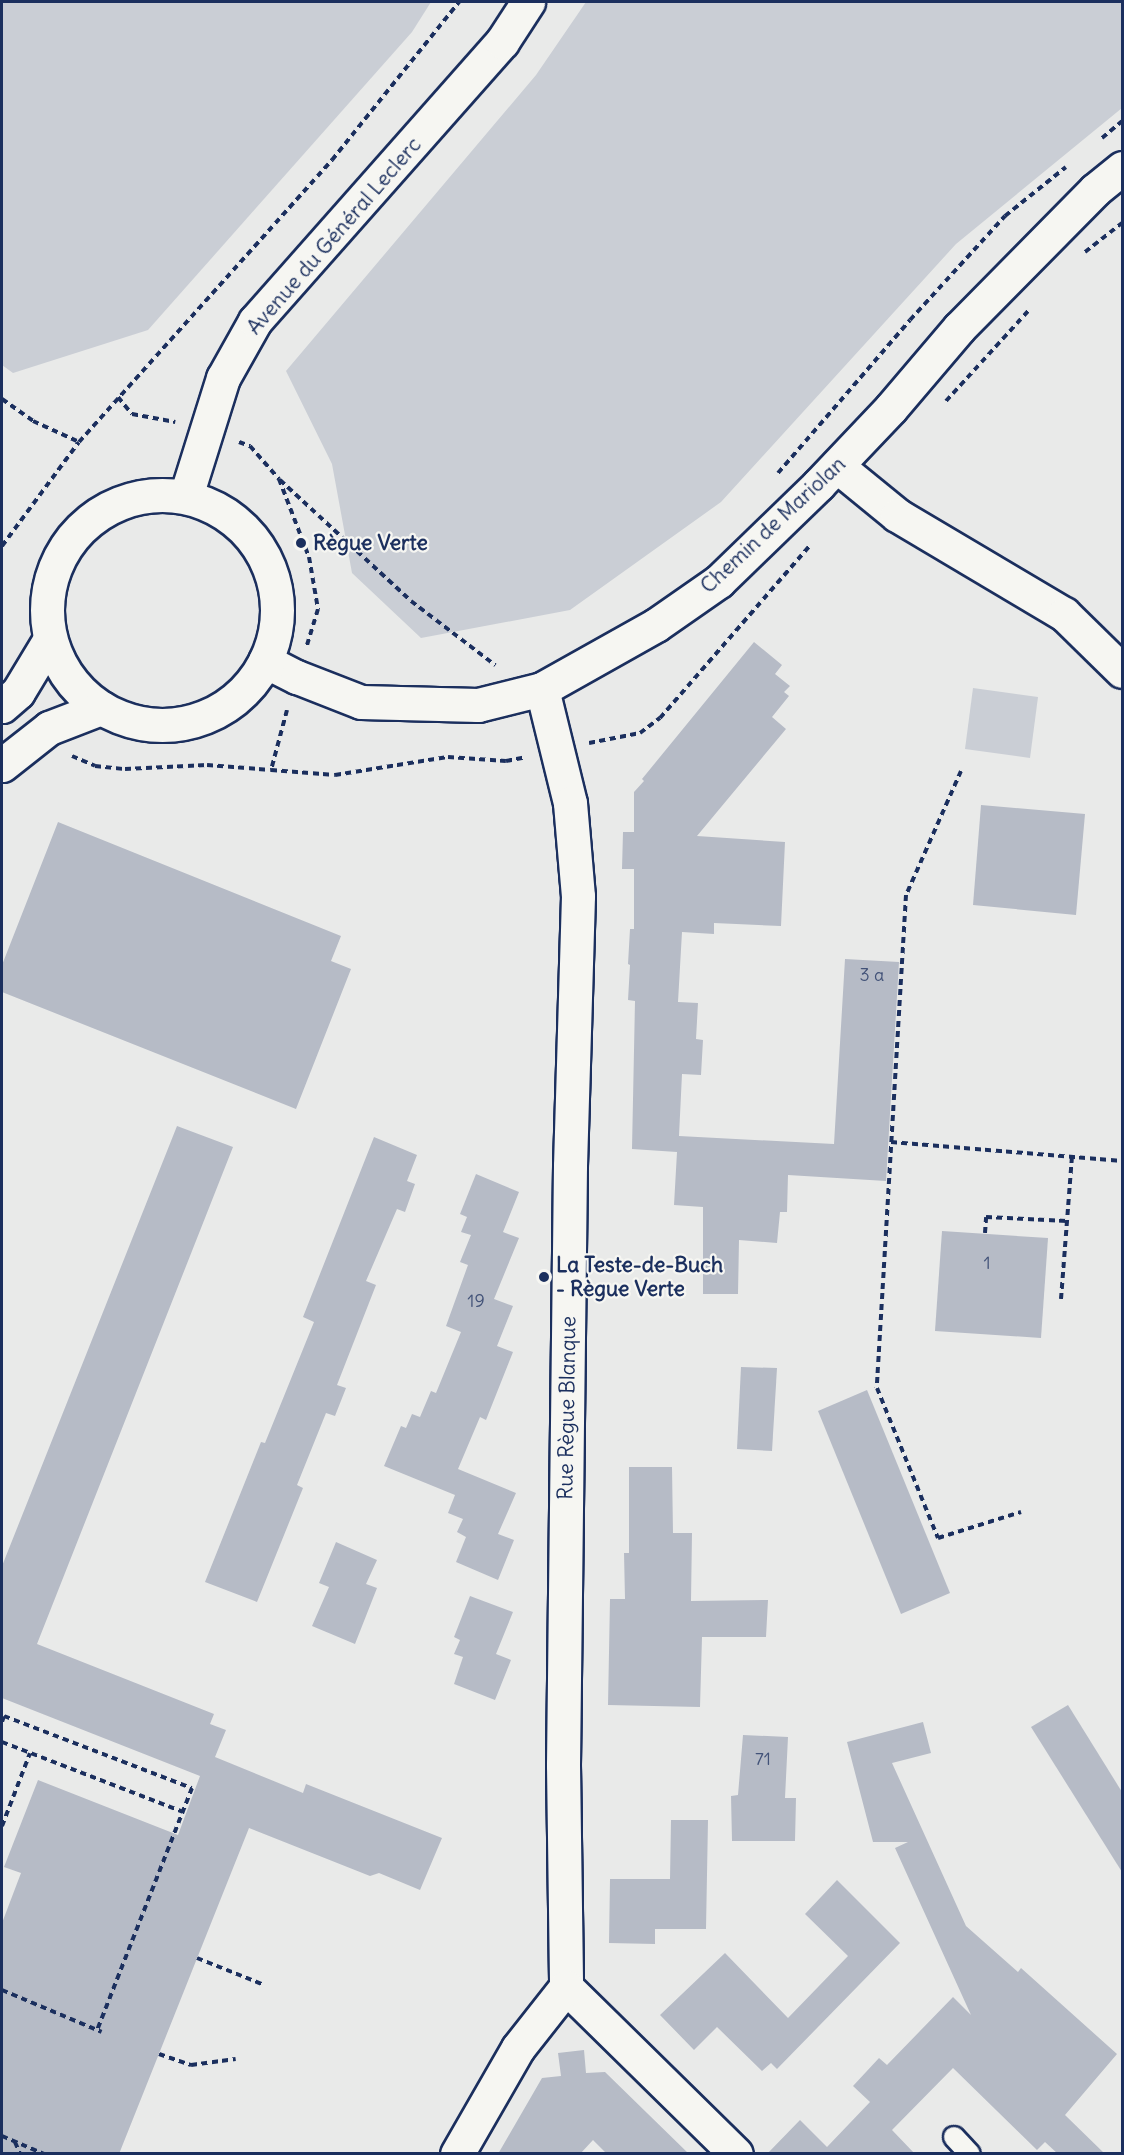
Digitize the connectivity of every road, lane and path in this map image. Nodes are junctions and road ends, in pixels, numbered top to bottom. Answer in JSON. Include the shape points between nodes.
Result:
{"nodes":[{"id":1,"x":459,"y":2,"type":"edge"},
{"id":2,"x":528,"y":2,"type":"edge"},
{"id":3,"x":1122,"y":121,"type":"edge"},
{"id":4,"x":1095,"y":143,"type":"dead end"},
{"id":5,"x":1068,"y":165,"type":"dead end"},
{"id":6,"x":1122,"y":168,"type":"edge"},
{"id":7,"x":118,"y":397,"type":"junction"},
{"id":8,"x":2,"y":399,"type":"edge"},
{"id":9,"x":206,"y":428,"type":"junction"},
{"id":10,"x":79,"y":442,"type":"junction"},
{"id":11,"x":837,"y":466,"type":"junction"},
{"id":12,"x":279,"y":479,"type":"junction"},
{"id":13,"x":772,"y":480,"type":"dead end"},
{"id":14,"x":186,"y":496,"type":"junction"},
{"id":15,"x":2,"y":546,"type":"edge"},
{"id":16,"x":50,"y":639,"type":"junction"},
{"id":17,"x":265,"y":661,"type":"junction"},
{"id":18,"x":501,"y":669,"type":"dead end"},
{"id":19,"x":1122,"y":671,"type":"edge"},
{"id":20,"x":297,"y":677,"type":"junction"},
{"id":21,"x":542,"y":689,"type":"junction"},
{"id":22,"x":2,"y":706,"type":"edge"},
{"id":23,"x":101,"y":708,"type":"junction"},
{"id":24,"x":557,"y":749,"type":"junction"},
{"id":25,"x":69,"y":754,"type":"dead end"},
{"id":26,"x":2,"y":765,"type":"edge"},
{"id":27,"x":271,"y":771,"type":"junction"},
{"id":28,"x":961,"y":771,"type":"dead end"},
{"id":29,"x":891,"y":1142,"type":"junction"},
{"id":30,"x":1072,"y":1157,"type":"junction"},
{"id":31,"x":1122,"y":1161,"type":"edge"},
{"id":32,"x":1067,"y":1221,"type":"junction"},
{"id":33,"x":985,"y":1233,"type":"dead end"},
{"id":34,"x":1061,"y":1299,"type":"dead end"},
{"id":35,"x":1021,"y":1512,"type":"dead end"},
{"id":36,"x":2,"y":1722,"type":"edge"},
{"id":37,"x":2,"y":1742,"type":"edge"},
{"id":38,"x":30,"y":1753,"type":"junction"},
{"id":39,"x":183,"y":1812,"type":"junction"},
{"id":40,"x":2,"y":1827,"type":"edge"},
{"id":41,"x":197,"y":1958,"type":"dead end"},
{"id":42,"x":264,"y":1985,"type":"dead end"},
{"id":43,"x":566,"y":1987,"type":"junction"},
{"id":44,"x":2,"y":1990,"type":"edge"},
{"id":45,"x":97,"y":2030,"type":"junction"},
{"id":46,"x":102,"y":2032,"type":"dead end"},
{"id":47,"x":159,"y":2054,"type":"dead end"},
{"id":48,"x":236,"y":2059,"type":"dead end"},
{"id":49,"x":2,"y":2136,"type":"edge"},
{"id":50,"x":954,"y":2137,"type":"dead end"},
{"id":51,"x":15,"y":2142,"type":"junction"},
{"id":52,"x":20,"y":2154,"type":"edge"},
{"id":53,"x":44,"y":2154,"type":"edge"},
{"id":54,"x":457,"y":2154,"type":"edge"},
{"id":55,"x":736,"y":2154,"type":"edge"},
{"id":56,"x":970,"y":2154,"type":"edge"}],
"edges":[{"from":1,"to":7,"type":"path","via":[[332,160]]},
{"from":2,"to":9,"type":"main road","name":"Avenue du Général Leclerc","via":[[502,42],[255,321],[223,378]]},
{"from":3,"to":4,"type":"path"},
{"from":5,"to":13,"type":"path","via":[[1005,216],[909,320]]},
{"from":6,"to":11,"type":"main road","name":"Chemin de Mariolan","via":[[1095,190],[958,328]]},
{"from":7,"to":9,"type":"path","via":[[132,414]]},
{"from":7,"to":10,"type":"path"},
{"from":8,"to":10,"type":"path","via":[[33,421]]},
{"from":9,"to":12,"type":"path","via":[[250,446]]},
{"from":9,"to":14,"type":"main road","name":"Avenue du Général Leclerc"},
{"from":10,"to":15,"type":"path"},
{"from":11,"to":19,"type":"main road","via":[[897,515],[1064,614]]},
{"from":11,"to":21,"type":"main road","name":"Chemin de Mariolan","via":[[719,581],[656,625]]},
{"from":12,"to":18,"type":"path","via":[[411,601]]},
{"from":12,"to":20,"type":"path","via":[[309,557],[318,609]]},
{"from":14,"to":16,"type":"main road","via":[[146,495],[109,507],[78,530],[56,562],[46,600]]},
{"from":14,"to":17,"type":"main road","via":[[219,509],[246,531],[266,559],[276,593],[276,627]]},
{"from":16,"to":22,"type":"main road","via":[[18,692]]},
{"from":16,"to":23,"type":"main road","via":[[61,666],[78,690]]},
{"from":17,"to":20,"type":"main road","name":"Chemin de Mariolan"},
{"from":17,"to":23,"type":"main road","via":[[247,687],[223,708],[194,720],[162,725],[131,720]]},
{"from":20,"to":21,"type":"main road","name":"Chemin de Mariolan","via":[[361,702],[478,705]]},
{"from":20,"to":27,"type":"path"},
{"from":21,"to":24,"type":"main road","name":"Rue Règue Blanque"},
{"from":23,"to":26,"type":"main road","via":[[49,728]]},
{"from":24,"to":27,"type":"path","via":[[506,761],[448,757],[335,775]]},
{"from":24,"to":43,"type":"main road","name":"Rue Règue Blanque","via":[[570,802],[578,896],[570,1166],[563,1718]]},
{"from":25,"to":27,"type":"path","via":[[95,766],[124,769],[207,765]]},
{"from":28,"to":29,"type":"path","via":[[906,895]]},
{"from":29,"to":30,"type":"path"},
{"from":29,"to":35,"type":"path","via":[[877,1388],[938,1538]]},
{"from":30,"to":31,"type":"path"},
{"from":30,"to":32,"type":"path"},
{"from":32,"to":33,"type":"path","via":[[986,1217]]},
{"from":32,"to":34,"type":"path"},
{"from":36,"to":39,"type":"path","via":[[4,1716],[192,1788]]},
{"from":37,"to":38,"type":"path"},
{"from":38,"to":39,"type":"path"},
{"from":38,"to":40,"type":"path"},
{"from":39,"to":45,"type":"path"},
{"from":41,"to":42,"type":"path"},
{"from":43,"to":54,"type":"main road","via":[[518,2048]]},
{"from":43,"to":55,"type":"main road"},
{"from":44,"to":45,"type":"path"},
{"from":45,"to":46,"type":"path"},
{"from":47,"to":48,"type":"path","via":[[191,2065]]},
{"from":49,"to":51,"type":"path"},
{"from":50,"to":56,"type":"lane"},
{"from":51,"to":52,"type":"path"},
{"from":51,"to":53,"type":"path"}]}
